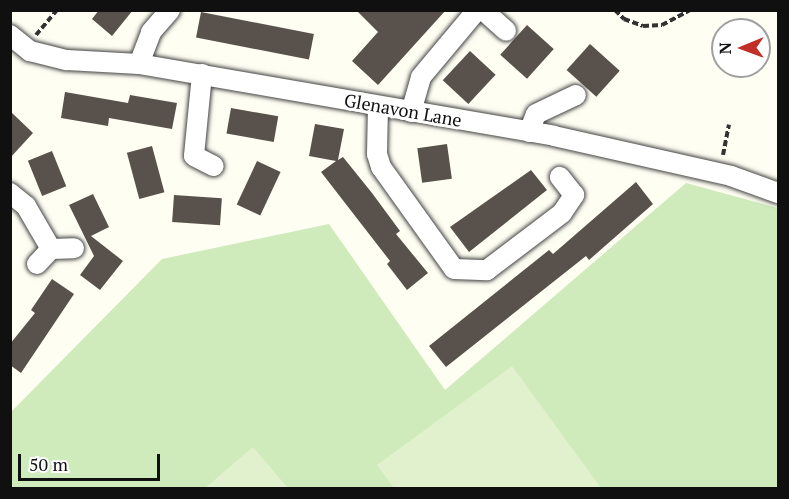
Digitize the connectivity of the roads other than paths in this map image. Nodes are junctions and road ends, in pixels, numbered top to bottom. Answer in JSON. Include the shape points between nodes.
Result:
{"nodes":[{"id":1,"x":170,"y":10,"type":"edge"},
{"id":2,"x":477,"y":10,"type":"edge"},
{"id":3,"x":483,"y":10,"type":"edge"},
{"id":4,"x":506,"y":31,"type":"dead end"},
{"id":5,"x":17,"y":41,"type":"edge"},
{"id":6,"x":139,"y":64,"type":"junction"},
{"id":7,"x":202,"y":74,"type":"junction"},
{"id":8,"x":576,"y":95,"type":"dead end"},
{"id":9,"x":378,"y":106,"type":"junction"},
{"id":10,"x":411,"y":112,"type":"junction"},
{"id":11,"x":529,"y":132,"type":"junction"},
{"id":12,"x":214,"y":166,"type":"dead end"},
{"id":13,"x":560,"y":177,"type":"dead end"},
{"id":14,"x":10,"y":193,"type":"edge"},
{"id":15,"x":778,"y":193,"type":"edge"},
{"id":16,"x":74,"y":248,"type":"dead end"},
{"id":17,"x":51,"y":249,"type":"junction"},
{"id":18,"x":37,"y":264,"type":"dead end"}],
"edges":[{"from":1,"to":6,"type":"street","via":[[151,32]]},
{"from":2,"to":10,"type":"street","via":[[421,77]]},
{"from":3,"to":4,"type":"street"},
{"from":5,"to":6,"type":"street","name":"Glenavon Lane","via":[[67,60]]},
{"from":6,"to":7,"type":"street","name":"Glenavon Lane"},
{"from":7,"to":9,"type":"street","name":"Glenavon Lane"},
{"from":7,"to":12,"type":"street","via":[[194,156]]},
{"from":8,"to":11,"type":"street","via":[[536,114]]},
{"from":9,"to":10,"type":"street","name":"Glenavon Lane"},
{"from":9,"to":13,"type":"street","via":[[377,154],[381,167],[454,269],[487,270],[562,213],[574,195]]},
{"from":10,"to":11,"type":"street","name":"Glenavon Lane"},
{"from":11,"to":15,"type":"street","name":"Glenavon Lane","via":[[717,173]]},
{"from":14,"to":17,"type":"street","via":[[26,206]]},
{"from":16,"to":17,"type":"street"},
{"from":17,"to":18,"type":"street"}]}
